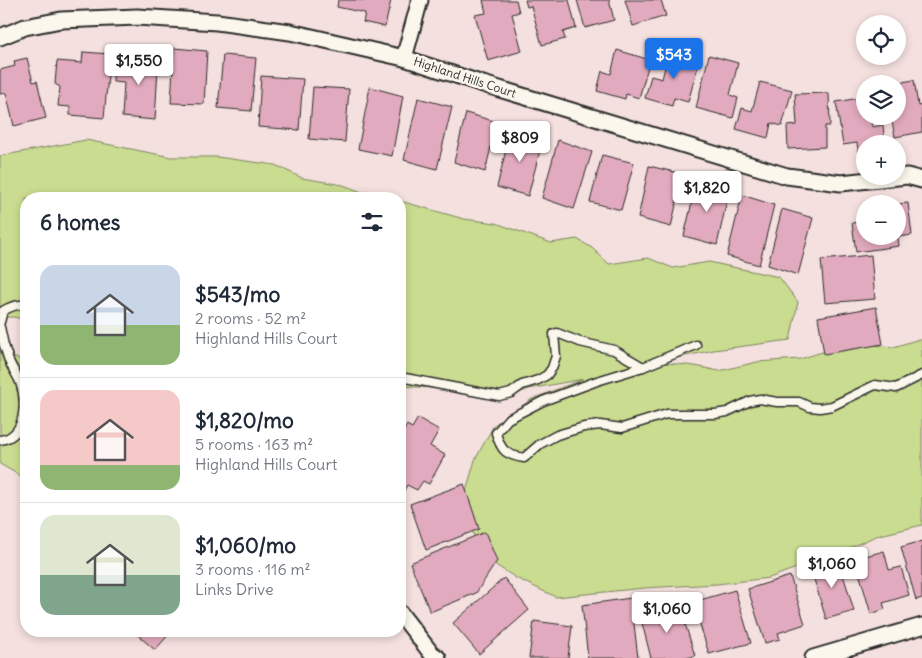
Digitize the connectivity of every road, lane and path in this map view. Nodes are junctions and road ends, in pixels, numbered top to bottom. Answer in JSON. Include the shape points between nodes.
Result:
{"nodes":[{"id":1,"x":420,"y":0,"type":"edge"},
{"id":2,"x":0,"y":37,"type":"edge"},
{"id":3,"x":404,"y":58,"type":"junction"},
{"id":4,"x":922,"y":180,"type":"edge"},
{"id":5,"x":20,"y":304,"type":"edge"},
{"id":6,"x":0,"y":322,"type":"edge"},
{"id":7,"x":0,"y":327,"type":"edge"},
{"id":8,"x":696,"y":345,"type":"dead end"},
{"id":9,"x":643,"y":367,"type":"junction"},
{"id":10,"x":922,"y":375,"type":"edge"},
{"id":11,"x":406,"y":378,"type":"edge"},
{"id":12,"x":20,"y":381,"type":"edge"},
{"id":13,"x":20,"y":425,"type":"edge"},
{"id":14,"x":0,"y":440,"type":"edge"},
{"id":15,"x":406,"y":621,"type":"edge"},
{"id":16,"x":922,"y":626,"type":"edge"},
{"id":17,"x":438,"y":658,"type":"edge"},
{"id":18,"x":812,"y":658,"type":"edge"}],
"edges":[{"from":1,"to":3,"type":"street"},
{"from":2,"to":3,"type":"street","name":"Highland Hills Court","via":[[25,27],[61,20],[147,18],[217,22],[290,32]]},
{"from":3,"to":4,"type":"street","name":"Highland Hills Court","via":[[787,176],[841,183],[907,176]]},
{"from":5,"to":6,"type":"lane","via":[[3,310]]},
{"from":7,"to":12,"type":"lane","via":[[10,362]]},
{"from":8,"to":9,"type":"lane"},
{"from":9,"to":10,"type":"lane","via":[[543,401],[508,419],[496,433],[499,445],[509,455],[524,458],[557,435],[584,427],[622,428],[666,414],[715,414],[760,400],[799,402],[820,408],[832,406],[875,385],[896,388]]},
{"from":9,"to":11,"type":"lane","via":[[614,350],[580,342],[557,332],[554,334],[556,356],[552,368],[538,380],[511,393],[499,396]]},
{"from":13,"to":14,"type":"lane","via":[[10,438]]},
{"from":15,"to":17,"type":"street"},
{"from":16,"to":18,"type":"street"}]}
